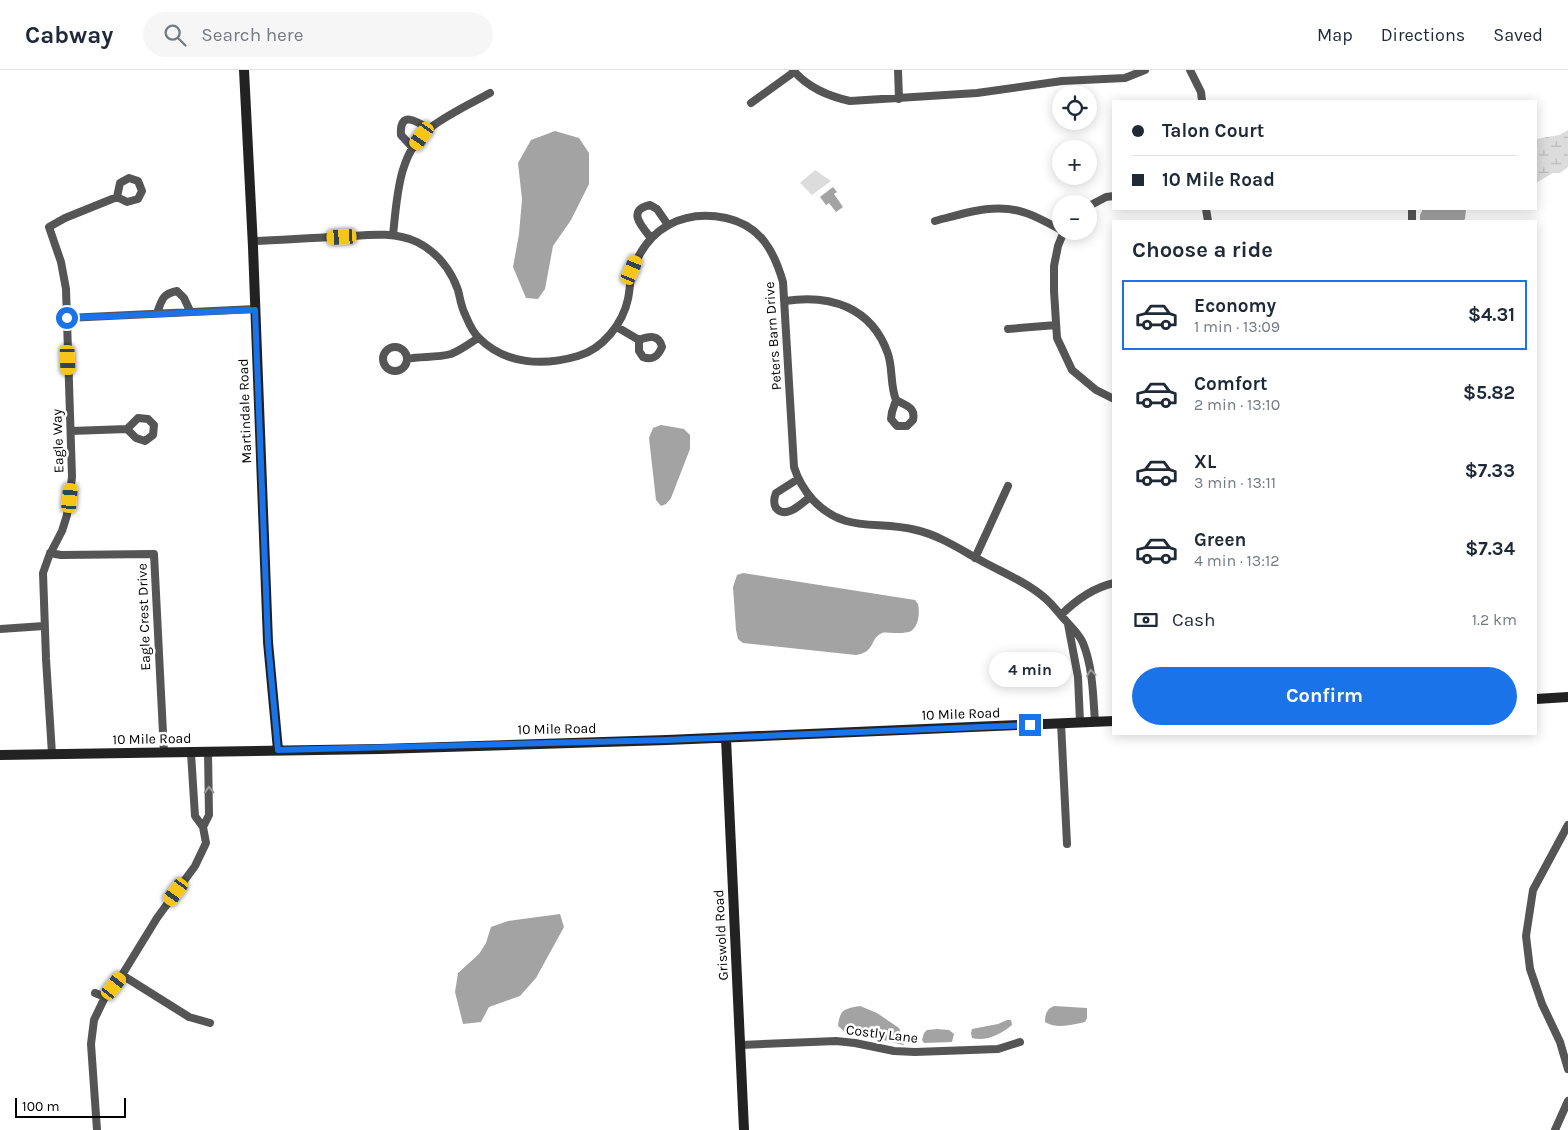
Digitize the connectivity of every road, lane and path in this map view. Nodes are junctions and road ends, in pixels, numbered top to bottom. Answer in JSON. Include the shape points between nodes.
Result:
{"nodes":[{"id":1,"x":244,"y":70,"type":"edge"},
{"id":2,"x":898,"y":70,"type":"edge"},
{"id":3,"x":1145,"y":70,"type":"edge"},
{"id":4,"x":1190,"y":70,"type":"edge"},
{"id":5,"x":794,"y":71,"type":"edge"},
{"id":6,"x":490,"y":93,"type":"dead end"},
{"id":7,"x":899,"y":99,"type":"junction"},
{"id":8,"x":1202,"y":100,"type":"edge"},
{"id":9,"x":751,"y":104,"type":"dead end"},
{"id":10,"x":429,"y":129,"type":"junction"},
{"id":11,"x":413,"y":148,"type":"junction"},
{"id":12,"x":117,"y":196,"type":"dead end"},
{"id":13,"x":1112,"y":196,"type":"edge"},
{"id":14,"x":1097,"y":202,"type":"edge"},
{"id":15,"x":935,"y":221,"type":"dead end"},
{"id":16,"x":668,"y":225,"type":"junction"},
{"id":17,"x":1052,"y":225,"type":"edge"},
{"id":18,"x":393,"y":235,"type":"junction"},
{"id":19,"x":651,"y":238,"type":"junction"},
{"id":20,"x":1060,"y":240,"type":"edge"},
{"id":21,"x":252,"y":241,"type":"junction"},
{"id":22,"x":785,"y":301,"type":"junction"},
{"id":23,"x":255,"y":310,"type":"junction"},
{"id":24,"x":190,"y":311,"type":"junction"},
{"id":25,"x":157,"y":313,"type":"junction"},
{"id":26,"x":67,"y":318,"type":"junction"},
{"id":27,"x":1056,"y":325,"type":"junction"},
{"id":28,"x":617,"y":326,"type":"junction"},
{"id":29,"x":1008,"y":329,"type":"dead end"},
{"id":30,"x":478,"y":338,"type":"junction"},
{"id":31,"x":639,"y":340,"type":"dead end"},
{"id":32,"x":407,"y":358,"type":"dead end"},
{"id":33,"x":1112,"y":398,"type":"edge"},
{"id":34,"x":896,"y":400,"type":"dead end"},
{"id":35,"x":127,"y":429,"type":"dead end"},
{"id":36,"x":71,"y":431,"type":"junction"},
{"id":37,"x":798,"y":479,"type":"junction"},
{"id":38,"x":1008,"y":486,"type":"dead end"},
{"id":39,"x":810,"y":497,"type":"junction"},
{"id":40,"x":50,"y":553,"type":"junction"},
{"id":41,"x":975,"y":558,"type":"junction"},
{"id":42,"x":1112,"y":584,"type":"edge"},
{"id":43,"x":1061,"y":615,"type":"junction"},
{"id":44,"x":1068,"y":624,"type":"junction"},
{"id":45,"x":44,"y":626,"type":"junction"},
{"id":46,"x":0,"y":629,"type":"edge"},
{"id":47,"x":1568,"y":697,"type":"edge"},
{"id":48,"x":1537,"y":699,"type":"edge"},
{"id":49,"x":1112,"y":721,"type":"edge"},
{"id":50,"x":1080,"y":722,"type":"junction"},
{"id":51,"x":1095,"y":722,"type":"junction"},
{"id":52,"x":1061,"y":723,"type":"junction"},
{"id":53,"x":726,"y":738,"type":"junction"},
{"id":54,"x":278,"y":750,"type":"junction"},
{"id":55,"x":208,"y":752,"type":"junction"},
{"id":56,"x":164,"y":753,"type":"junction"},
{"id":57,"x":191,"y":753,"type":"junction"},
{"id":58,"x":52,"y":754,"type":"junction"},
{"id":59,"x":0,"y":755,"type":"edge"},
{"id":60,"x":1568,"y":825,"type":"edge"},
{"id":61,"x":203,"y":827,"type":"junction"},
{"id":62,"x":1067,"y":844,"type":"dead end"},
{"id":63,"x":149,"y":913,"type":"dead end"},
{"id":64,"x":157,"y":918,"type":"junction"},
{"id":65,"x":122,"y":975,"type":"junction"},
{"id":66,"x":95,"y":993,"type":"dead end"},
{"id":67,"x":104,"y":997,"type":"junction"},
{"id":68,"x":210,"y":1023,"type":"dead end"},
{"id":69,"x":1020,"y":1042,"type":"dead end"},
{"id":70,"x":741,"y":1045,"type":"junction"},
{"id":71,"x":1568,"y":1069,"type":"edge"},
{"id":72,"x":1568,"y":1101,"type":"edge"},
{"id":73,"x":97,"y":1130,"type":"edge"},
{"id":74,"x":744,"y":1130,"type":"edge"},
{"id":75,"x":1555,"y":1130,"type":"edge"}],
"edges":[{"from":1,"to":21,"type":"main road","name":"Martindale Road"},
{"from":2,"to":7,"type":"street"},
{"from":3,"to":7,"type":"street","via":[[1125,78]]},
{"from":4,"to":8,"type":"street"},
{"from":5,"to":7,"type":"street","via":[[818,91],[833,97],[850,101]]},
{"from":5,"to":9,"type":"street"},
{"from":6,"to":10,"type":"street"},
{"from":10,"to":11,"type":"street"},
{"from":10,"to":11,"type":"street","via":[[417,120],[406,120],[400,128],[401,135]]},
{"from":11,"to":18,"type":"street","via":[[401,176]]},
{"from":12,"to":26,"type":"street","name":"Eagle Way","via":[[49,227],[61,262]]},
{"from":13,"to":14,"type":"street"},
{"from":15,"to":17,"type":"street","via":[[996,208],[1028,213]]},
{"from":16,"to":19,"type":"street","name":"Peters Barn Drive"},
{"from":16,"to":19,"type":"street","via":[[657,209],[650,205],[640,209],[638,220]]},
{"from":16,"to":22,"type":"street","name":"Peters Barn Drive","via":[[692,216],[710,216],[733,220],[754,231],[766,241],[773,253],[783,282]]},
{"from":18,"to":21,"type":"street","name":"Peters Barn Drive"},
{"from":18,"to":30,"type":"street","name":"Peters Barn Drive","via":[[418,243],[444,264],[453,277],[463,310]]},
{"from":19,"to":28,"type":"street","name":"Peters Barn Drive","via":[[632,270],[628,298]]},
{"from":20,"to":27,"type":"street","via":[[1054,266]]},
{"from":21,"to":23,"type":"main road","name":"Martindale Road"},
{"from":22,"to":34,"type":"street","via":[[813,299],[832,302],[850,308],[865,319],[878,334],[888,354],[892,392]]},
{"from":22,"to":37,"type":"street","name":"Peters Barn Drive","via":[[792,451]]},
{"from":23,"to":24,"type":"street"},
{"from":23,"to":54,"type":"main road","name":"Martindale Road","via":[[268,642]]},
{"from":24,"to":25,"type":"street"},
{"from":24,"to":25,"type":"street","via":[[177,291],[168,293]]},
{"from":25,"to":26,"type":"street"},
{"from":26,"to":36,"type":"street","name":"Eagle Way"},
{"from":27,"to":29,"type":"street"},
{"from":27,"to":33,"type":"street","via":[[1057,338],[1072,370],[1096,390]]},
{"from":28,"to":30,"type":"street","name":"Peters Barn Drive","via":[[591,351],[547,362],[510,358]]},
{"from":28,"to":31,"type":"street"},
{"from":30,"to":32,"type":"street","via":[[450,354]]},
{"from":35,"to":36,"type":"street"},
{"from":36,"to":40,"type":"street","name":"Eagle Way","via":[[72,477],[67,516]]},
{"from":37,"to":39,"type":"street","name":"Peters Barn Drive"},
{"from":37,"to":39,"type":"street","via":[[776,493],[774,506],[784,512],[791,511]]},
{"from":38,"to":41,"type":"street"},
{"from":39,"to":41,"type":"street","name":"Peters Barn Drive","via":[[832,516],[845,522],[918,531]]},
{"from":40,"to":45,"type":"street","name":"Eagle Way","via":[[43,573]]},
{"from":40,"to":56,"type":"street","name":"Eagle Crest Drive","via":[[61,556],[154,554]]},
{"from":41,"to":43,"type":"street","name":"Peters Barn Drive","via":[[1026,584],[1048,600]]},
{"from":42,"to":43,"type":"street","via":[[1092,590]]},
{"from":43,"to":44,"type":"street","name":"Peters Barn Drive"},
{"from":44,"to":50,"type":"street","name":"Peters Barn Drive","via":[[1078,677]]},
{"from":51,"to":44,"type":"street","name":"Peters Barn Drive","one_way":true,"via":[[1090,665],[1083,642]]},
{"from":45,"to":46,"type":"street"},
{"from":45,"to":58,"type":"street","name":"Eagle Way"},
{"from":47,"to":48,"type":"main road"},
{"from":49,"to":51,"type":"main road","name":"10 Mile Road"},
{"from":50,"to":51,"type":"main road","name":"10 Mile Road"},
{"from":50,"to":52,"type":"main road","name":"10 Mile Road"},
{"from":52,"to":53,"type":"main road","name":"10 Mile Road"},
{"from":52,"to":62,"type":"street"},
{"from":53,"to":54,"type":"main road","name":"10 Mile Road"},
{"from":53,"to":70,"type":"main road","name":"Griswold Road"},
{"from":54,"to":55,"type":"main road","name":"10 Mile Road"},
{"from":55,"to":57,"type":"main road","name":"10 Mile Road"},
{"from":61,"to":55,"type":"street","one_way":true,"via":[[209,816]]},
{"from":56,"to":57,"type":"main road","name":"10 Mile Road"},
{"from":56,"to":58,"type":"main road","name":"10 Mile Road"},
{"from":57,"to":61,"type":"street","via":[[195,816]]},
{"from":58,"to":59,"type":"main road","name":"10 Mile Road"},
{"from":60,"to":71,"type":"street","via":[[1533,890],[1526,936],[1530,969]]},
{"from":61,"to":64,"type":"street","via":[[206,843],[196,866]]},
{"from":63,"to":64,"type":"street"},
{"from":64,"to":65,"type":"street"},
{"from":65,"to":67,"type":"street"},
{"from":65,"to":68,"type":"street","via":[[189,1017]]},
{"from":66,"to":67,"type":"street"},
{"from":67,"to":73,"type":"street","via":[[94,1020],[91,1044]]},
{"from":69,"to":70,"type":"street","name":"Costly Lane","via":[[998,1048],[915,1052],[836,1041]]},
{"from":70,"to":74,"type":"main road","name":"Griswold Road"},
{"from":72,"to":75,"type":"street"}]}
